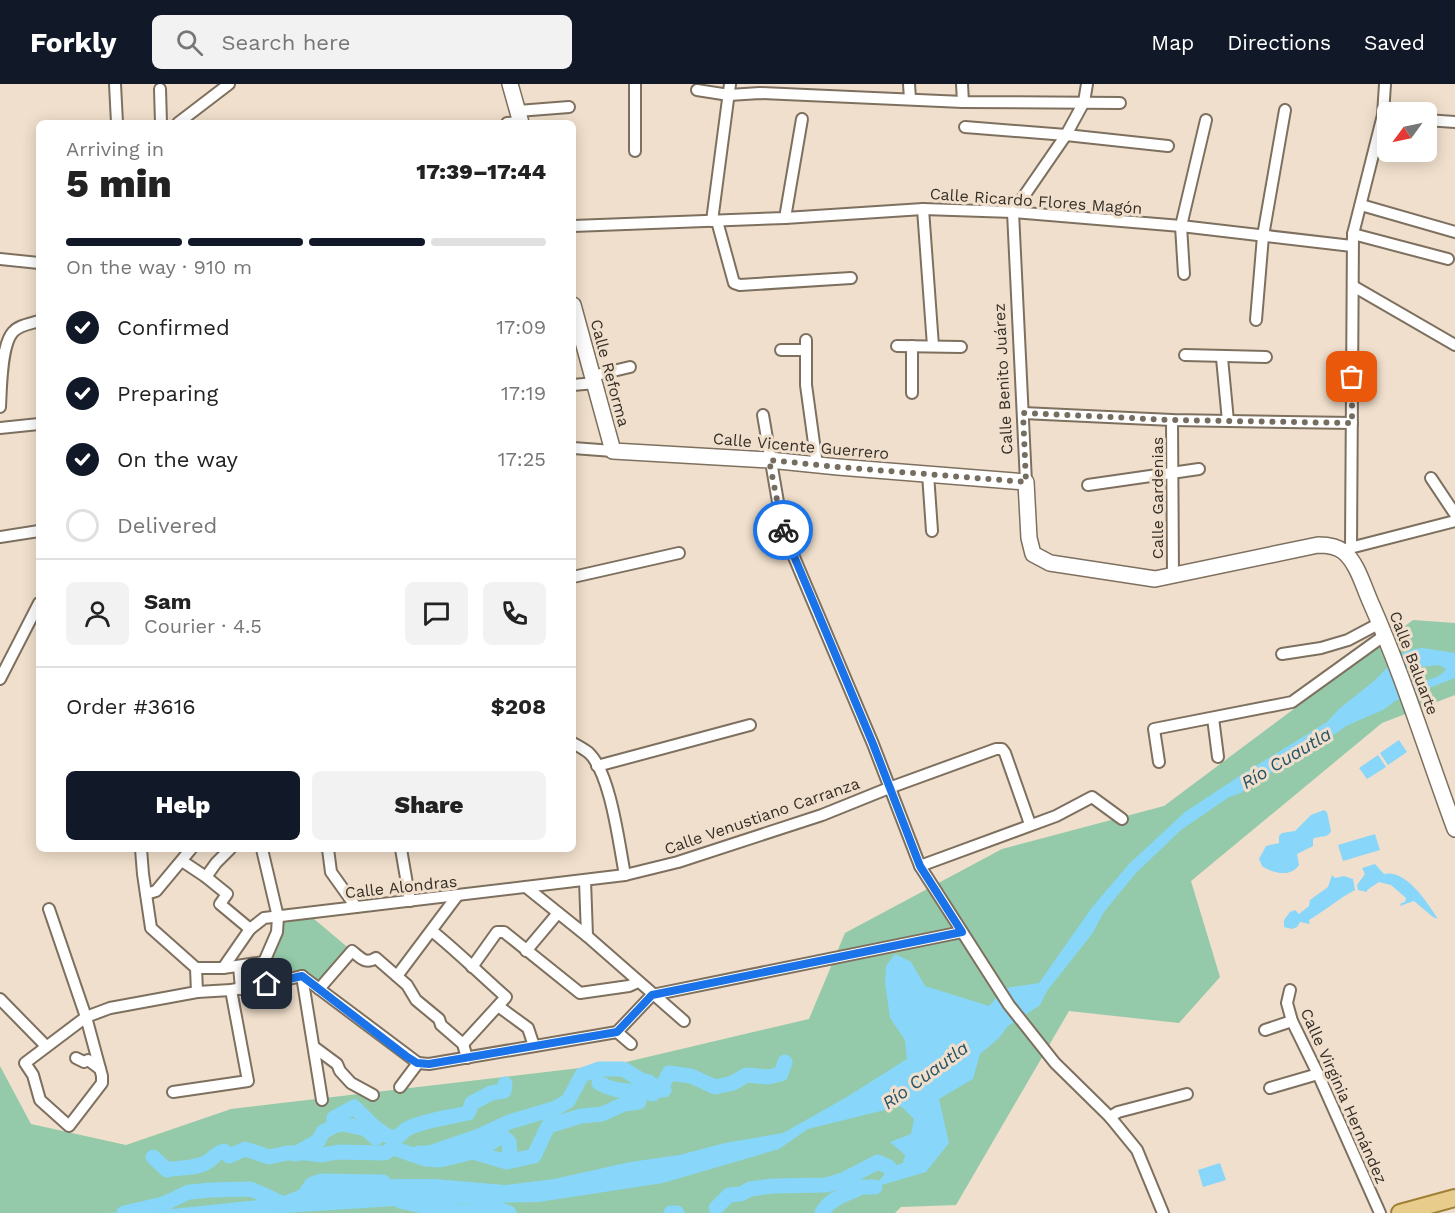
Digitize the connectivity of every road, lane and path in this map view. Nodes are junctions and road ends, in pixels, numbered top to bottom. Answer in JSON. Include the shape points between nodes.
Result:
{"nodes":[{"id":1,"x":116,"y":84,"type":"edge"},
{"id":2,"x":229,"y":84,"type":"edge"},
{"id":3,"x":510,"y":84,"type":"edge"},
{"id":4,"x":635,"y":84,"type":"edge"},
{"id":5,"x":909,"y":84,"type":"edge"},
{"id":6,"x":962,"y":84,"type":"edge"},
{"id":7,"x":1087,"y":84,"type":"edge"},
{"id":8,"x":1384,"y":84,"type":"edge"},
{"id":9,"x":159,"y":89,"type":"dead end"},
{"id":10,"x":730,"y":89,"type":"edge"},
{"id":11,"x":697,"y":90,"type":"dead end"},
{"id":12,"x":910,"y":99,"type":"junction"},
{"id":13,"x":963,"y":102,"type":"junction"},
{"id":14,"x":1084,"y":102,"type":"junction"},
{"id":15,"x":1385,"y":102,"type":"edge"},
{"id":16,"x":1120,"y":103,"type":"dead end"},
{"id":17,"x":569,"y":107,"type":"dead end"},
{"id":18,"x":1285,"y":110,"type":"dead end"},
{"id":19,"x":802,"y":118,"type":"dead end"},
{"id":20,"x":117,"y":120,"type":"edge"},
{"id":21,"x":161,"y":120,"type":"edge"},
{"id":22,"x":182,"y":120,"type":"edge"},
{"id":23,"x":517,"y":120,"type":"edge"},
{"id":24,"x":1206,"y":120,"type":"dead end"},
{"id":25,"x":1437,"y":121,"type":"edge"},
{"id":26,"x":1455,"y":122,"type":"edge"},
{"id":27,"x":965,"y":127,"type":"dead end"},
{"id":28,"x":1066,"y":135,"type":"junction"},
{"id":29,"x":1168,"y":146,"type":"dead end"},
{"id":30,"x":1377,"y":146,"type":"edge"},
{"id":31,"x":635,"y":151,"type":"dead end"},
{"id":32,"x":1361,"y":205,"type":"junction"},
{"id":33,"x":923,"y":209,"type":"junction"},
{"id":34,"x":1013,"y":212,"type":"junction"},
{"id":35,"x":785,"y":218,"type":"junction"},
{"id":36,"x":715,"y":221,"type":"junction"},
{"id":37,"x":576,"y":226,"type":"edge"},
{"id":38,"x":1181,"y":226,"type":"junction"},
{"id":39,"x":1455,"y":232,"type":"edge"},
{"id":40,"x":1353,"y":234,"type":"junction"},
{"id":41,"x":1263,"y":236,"type":"junction"},
{"id":42,"x":1353,"y":246,"type":"junction"},
{"id":43,"x":0,"y":259,"type":"edge"},
{"id":44,"x":1448,"y":259,"type":"dead end"},
{"id":45,"x":36,"y":263,"type":"edge"},
{"id":46,"x":1184,"y":274,"type":"dead end"},
{"id":47,"x":851,"y":278,"type":"dead end"},
{"id":48,"x":1353,"y":286,"type":"junction"},
{"id":49,"x":576,"y":316,"type":"edge"},
{"id":50,"x":1256,"y":320,"type":"dead end"},
{"id":51,"x":36,"y":322,"type":"edge"},
{"id":52,"x":1455,"y":345,"type":"edge"},
{"id":53,"x":897,"y":346,"type":"dead end"},
{"id":54,"x":912,"y":346,"type":"junction"},
{"id":55,"x":933,"y":346,"type":"junction"},
{"id":56,"x":961,"y":347,"type":"dead end"},
{"id":57,"x":781,"y":350,"type":"dead end"},
{"id":58,"x":1185,"y":355,"type":"dead end"},
{"id":59,"x":1266,"y":357,"type":"dead end"},
{"id":60,"x":1222,"y":358,"type":"junction"},
{"id":61,"x":630,"y":367,"type":"dead end"},
{"id":62,"x":1,"y":370,"type":"edge"},
{"id":63,"x":594,"y":379,"type":"junction"},
{"id":64,"x":576,"y":384,"type":"edge"},
{"id":65,"x":912,"y":393,"type":"dead end"},
{"id":66,"x":0,"y":407,"type":"edge"},
{"id":67,"x":1023,"y":413,"type":"junction"},
{"id":68,"x":763,"y":415,"type":"dead end"},
{"id":69,"x":1172,"y":420,"type":"junction"},
{"id":70,"x":1228,"y":421,"type":"junction"},
{"id":71,"x":1352,"y":423,"type":"junction"},
{"id":72,"x":36,"y":424,"type":"edge"},
{"id":73,"x":0,"y":428,"type":"edge"},
{"id":74,"x":576,"y":448,"type":"edge"},
{"id":75,"x":613,"y":451,"type":"junction"},
{"id":76,"x":769,"y":460,"type":"junction"},
{"id":77,"x":817,"y":465,"type":"junction"},
{"id":78,"x":1198,"y":469,"type":"dead end"},
{"id":79,"x":1173,"y":473,"type":"junction"},
{"id":80,"x":928,"y":474,"type":"junction"},
{"id":81,"x":1431,"y":478,"type":"dead end"},
{"id":82,"x":1026,"y":482,"type":"junction"},
{"id":83,"x":1088,"y":485,"type":"dead end"},
{"id":84,"x":1455,"y":514,"type":"edge"},
{"id":85,"x":1455,"y":521,"type":"edge"},
{"id":86,"x":36,"y":531,"type":"edge"},
{"id":87,"x":932,"y":531,"type":"dead end"},
{"id":88,"x":0,"y":537,"type":"edge"},
{"id":89,"x":1347,"y":549,"type":"junction"},
{"id":90,"x":679,"y":553,"type":"dead end"},
{"id":91,"x":576,"y":576,"type":"edge"},
{"id":92,"x":1173,"y":576,"type":"junction"},
{"id":93,"x":36,"y":609,"type":"edge"},
{"id":94,"x":1382,"y":629,"type":"junction"},
{"id":95,"x":1282,"y":654,"type":"dead end"},
{"id":96,"x":0,"y":679,"type":"edge"},
{"id":97,"x":1213,"y":718,"type":"junction"},
{"id":98,"x":750,"y":725,"type":"dead end"},
{"id":99,"x":576,"y":745,"type":"edge"},
{"id":100,"x":1218,"y":757,"type":"dead end"},
{"id":101,"x":1159,"y":762,"type":"dead end"},
{"id":102,"x":597,"y":766,"type":"junction"},
{"id":103,"x":889,"y":788,"type":"junction"},
{"id":104,"x":1122,"y":819,"type":"dead end"},
{"id":105,"x":1030,"y":824,"type":"junction"},
{"id":106,"x":1455,"y":827,"type":"edge"},
{"id":107,"x":141,"y":852,"type":"edge"},
{"id":108,"x":189,"y":852,"type":"edge"},
{"id":109,"x":223,"y":852,"type":"edge"},
{"id":110,"x":263,"y":852,"type":"edge"},
{"id":111,"x":328,"y":852,"type":"edge"},
{"id":112,"x":402,"y":852,"type":"edge"},
{"id":113,"x":182,"y":861,"type":"junction"},
{"id":114,"x":920,"y":866,"type":"junction"},
{"id":115,"x":625,"y":875,"type":"junction"},
{"id":116,"x":207,"y":877,"type":"junction"},
{"id":117,"x":585,"y":880,"type":"junction"},
{"id":118,"x":526,"y":887,"type":"junction"},
{"id":119,"x":147,"y":894,"type":"junction"},
{"id":120,"x":457,"y":896,"type":"junction"},
{"id":121,"x":410,"y":901,"type":"junction"},
{"id":122,"x":356,"y":907,"type":"junction"},
{"id":123,"x":49,"y":909,"type":"dead end"},
{"id":124,"x":558,"y":913,"type":"junction"},
{"id":125,"x":278,"y":917,"type":"junction"},
{"id":126,"x":250,"y":929,"type":"junction"},
{"id":127,"x":432,"y":931,"type":"junction"},
{"id":128,"x":962,"y":932,"type":"junction"},
{"id":129,"x":587,"y":936,"type":"junction"},
{"id":130,"x":526,"y":951,"type":"junction"},
{"id":131,"x":264,"y":962,"type":"junction"},
{"id":132,"x":239,"y":966,"type":"junction"},
{"id":133,"x":472,"y":967,"type":"junction"},
{"id":134,"x":196,"y":968,"type":"junction"},
{"id":135,"x":223,"y":968,"type":"junction"},
{"id":136,"x":302,"y":976,"type":"junction"},
{"id":137,"x":397,"y":976,"type":"junction"},
{"id":138,"x":638,"y":982,"type":"junction"},
{"id":139,"x":267,"y":984,"type":"junction"},
{"id":140,"x":236,"y":989,"type":"junction"},
{"id":141,"x":319,"y":990,"type":"junction"},
{"id":142,"x":1290,"y":990,"type":"dead end"},
{"id":143,"x":197,"y":992,"type":"junction"},
{"id":144,"x":652,"y":995,"type":"junction"},
{"id":145,"x":0,"y":999,"type":"edge"},
{"id":146,"x":498,"y":1006,"type":"junction"},
{"id":147,"x":86,"y":1017,"type":"junction"},
{"id":148,"x":1292,"y":1021,"type":"junction"},
{"id":149,"x":684,"y":1022,"type":"dead end"},
{"id":150,"x":1265,"y":1030,"type":"dead end"},
{"id":151,"x":617,"y":1032,"type":"junction"},
{"id":152,"x":463,"y":1044,"type":"junction"},
{"id":153,"x":631,"y":1044,"type":"dead end"},
{"id":154,"x":46,"y":1046,"type":"junction"},
{"id":155,"x":534,"y":1046,"type":"junction"},
{"id":156,"x":314,"y":1047,"type":"junction"},
{"id":157,"x":76,"y":1058,"type":"dead end"},
{"id":158,"x":467,"y":1058,"type":"junction"},
{"id":159,"x":417,"y":1063,"type":"junction"},
{"id":160,"x":100,"y":1069,"type":"junction"},
{"id":161,"x":1318,"y":1074,"type":"junction"},
{"id":162,"x":400,"y":1087,"type":"dead end"},
{"id":163,"x":1270,"y":1088,"type":"dead end"},
{"id":164,"x":173,"y":1092,"type":"dead end"},
{"id":165,"x":1187,"y":1094,"type":"dead end"},
{"id":166,"x":373,"y":1095,"type":"dead end"},
{"id":167,"x":322,"y":1100,"type":"dead end"},
{"id":168,"x":1110,"y":1117,"type":"junction"},
{"id":169,"x":1455,"y":1198,"type":"edge"},
{"id":170,"x":1163,"y":1213,"type":"edge"},
{"id":171,"x":1380,"y":1213,"type":"edge"},
{"id":172,"x":1400,"y":1213,"type":"edge"}],
"edges":[{"from":1,"to":20,"type":"street"},
{"from":2,"to":22,"type":"street"},
{"from":3,"to":23,"type":"street"},
{"from":4,"to":31,"type":"street"},
{"from":5,"to":12,"type":"street"},
{"from":6,"to":13,"type":"street"},
{"from":7,"to":14,"type":"street"},
{"from":8,"to":15,"type":"street"},
{"from":9,"to":21,"type":"street"},
{"from":10,"to":11,"type":"street"},
{"from":10,"to":12,"type":"street"},
{"from":10,"to":36,"type":"street"},
{"from":12,"to":13,"type":"street"},
{"from":13,"to":14,"type":"street"},
{"from":14,"to":16,"type":"street"},
{"from":14,"to":28,"type":"street"},
{"from":17,"to":23,"type":"street"},
{"from":18,"to":41,"type":"street"},
{"from":19,"to":35,"type":"street"},
{"from":24,"to":38,"type":"street"},
{"from":25,"to":26,"type":"street"},
{"from":27,"to":28,"type":"street"},
{"from":28,"to":29,"type":"street"},
{"from":28,"to":34,"type":"street"},
{"from":30,"to":32,"type":"street"},
{"from":32,"to":39,"type":"street"},
{"from":32,"to":40,"type":"street"},
{"from":33,"to":34,"type":"street","name":"Calle Ricardo Flores Magón"},
{"from":33,"to":35,"type":"street","name":"Calle Ricardo Flores Magón"},
{"from":33,"to":55,"type":"street"},
{"from":34,"to":38,"type":"street","name":"Calle Ricardo Flores Magón"},
{"from":34,"to":67,"type":"street","name":"Calle Benito Juárez"},
{"from":35,"to":36,"type":"street","name":"Calle Ricardo Flores Magón"},
{"from":36,"to":37,"type":"street","name":"Calle Ricardo Flores Magón"},
{"from":36,"to":47,"type":"street","via":[[734,283]]},
{"from":38,"to":41,"type":"street","name":"Calle Ricardo Flores Magón"},
{"from":38,"to":46,"type":"street"},
{"from":40,"to":42,"type":"street"},
{"from":40,"to":44,"type":"street"},
{"from":41,"to":42,"type":"street","name":"Calle Ricardo Flores Magón"},
{"from":41,"to":50,"type":"street"},
{"from":42,"to":48,"type":"street"},
{"from":43,"to":45,"type":"street"},
{"from":48,"to":52,"type":"street"},
{"from":48,"to":71,"type":"street"},
{"from":49,"to":63,"type":"street","name":"Calle Reforma"},
{"from":51,"to":62,"type":"street","via":[[12,333]]},
{"from":53,"to":54,"type":"street"},
{"from":54,"to":55,"type":"street"},
{"from":54,"to":65,"type":"street"},
{"from":55,"to":56,"type":"street"},
{"from":57,"to":77,"type":"street","via":[[806,345],[806,385]]},
{"from":58,"to":60,"type":"street"},
{"from":59,"to":60,"type":"street"},
{"from":60,"to":70,"type":"street"},
{"from":61,"to":63,"type":"street"},
{"from":62,"to":66,"type":"street"},
{"from":63,"to":64,"type":"street"},
{"from":63,"to":75,"type":"street","name":"Calle Reforma"},
{"from":67,"to":69,"type":"street"},
{"from":67,"to":82,"type":"street","name":"Calle Benito Juárez"},
{"from":68,"to":76,"type":"street"},
{"from":69,"to":70,"type":"street"},
{"from":69,"to":79,"type":"street","name":"Calle Gardenias"},
{"from":70,"to":71,"type":"street"},
{"from":71,"to":89,"type":"street"},
{"from":72,"to":73,"type":"street"},
{"from":74,"to":75,"type":"street","name":"Calle Vicente Guerrero"},
{"from":75,"to":76,"type":"street","name":"Calle Vicente Guerrero"},
{"from":76,"to":77,"type":"street","name":"Calle Vicente Guerrero"},
{"from":76,"to":103,"type":"street","via":[[783,531]]},
{"from":77,"to":80,"type":"street","name":"Calle Vicente Guerrero"},
{"from":78,"to":79,"type":"street"},
{"from":79,"to":83,"type":"street"},
{"from":79,"to":92,"type":"street","name":"Calle Gardenias"},
{"from":80,"to":82,"type":"street","name":"Calle Vicente Guerrero"},
{"from":80,"to":87,"type":"street"},
{"from":81,"to":84,"type":"street"},
{"from":82,"to":92,"type":"street","name":"Calle Benito Juárez","via":[[1030,546],[1041,559],[1155,579]]},
{"from":85,"to":89,"type":"street"},
{"from":86,"to":88,"type":"street"},
{"from":89,"to":92,"type":"street","name":"Calle Benito Juárez","via":[[1318,545]]},
{"from":89,"to":94,"type":"street","name":"Calle Baluarte"},
{"from":90,"to":91,"type":"street"},
{"from":93,"to":96,"type":"street"},
{"from":94,"to":95,"type":"street","via":[[1321,648]]},
{"from":94,"to":97,"type":"street","via":[[1292,702]]},
{"from":94,"to":106,"type":"street","name":"Calle Baluarte"},
{"from":97,"to":100,"type":"street"},
{"from":97,"to":101,"type":"street","via":[[1154,729]]},
{"from":98,"to":102,"type":"street"},
{"from":99,"to":102,"type":"street","via":[[590,754]]},
{"from":102,"to":115,"type":"street","via":[[610,796]]},
{"from":103,"to":105,"type":"street","name":"Calle Venustiano Carranza","via":[[1002,749]]},
{"from":103,"to":114,"type":"street"},
{"from":103,"to":115,"type":"street","name":"Calle Venustiano Carranza","via":[[748,840]]},
{"from":104,"to":105,"type":"street","via":[[1092,797],[1056,816]]},
{"from":105,"to":114,"type":"street"},
{"from":107,"to":119,"type":"street"},
{"from":108,"to":113,"type":"street"},
{"from":109,"to":116,"type":"street"},
{"from":110,"to":125,"type":"street"},
{"from":111,"to":122,"type":"street","via":[[331,872]]},
{"from":112,"to":121,"type":"street"},
{"from":113,"to":116,"type":"street"},
{"from":113,"to":119,"type":"street","via":[[156,891]]},
{"from":114,"to":128,"type":"street"},
{"from":115,"to":117,"type":"street","name":"Calle Alondras"},
{"from":116,"to":126,"type":"street","via":[[227,894],[220,904]]},
{"from":117,"to":118,"type":"street","name":"Calle Alondras"},
{"from":117,"to":129,"type":"street"},
{"from":118,"to":120,"type":"street","name":"Calle Alondras"},
{"from":118,"to":124,"type":"street"},
{"from":119,"to":134,"type":"street","via":[[151,928]]},
{"from":120,"to":121,"type":"street","name":"Calle Alondras"},
{"from":120,"to":127,"type":"street"},
{"from":121,"to":122,"type":"street","name":"Calle Alondras"},
{"from":122,"to":125,"type":"street","name":"Calle Alondras"},
{"from":123,"to":147,"type":"street"},
{"from":124,"to":129,"type":"street"},
{"from":124,"to":130,"type":"street"},
{"from":125,"to":126,"type":"street","name":"Calle Alondras","via":[[264,918]]},
{"from":125,"to":131,"type":"street","via":[[277,932]]},
{"from":126,"to":135,"type":"street"},
{"from":127,"to":133,"type":"street"},
{"from":127,"to":137,"type":"street"},
{"from":128,"to":144,"type":"street"},
{"from":128,"to":168,"type":"street","via":[[1009,1005],[1055,1063]]},
{"from":129,"to":138,"type":"street"},
{"from":130,"to":133,"type":"street","via":[[500,931]]},
{"from":130,"to":138,"type":"street","via":[[580,993]]},
{"from":131,"to":132,"type":"street"},
{"from":131,"to":139,"type":"street"},
{"from":132,"to":135,"type":"street"},
{"from":132,"to":140,"type":"street"},
{"from":133,"to":146,"type":"street","via":[[506,997]]},
{"from":134,"to":135,"type":"street"},
{"from":134,"to":143,"type":"street"},
{"from":136,"to":139,"type":"street"},
{"from":136,"to":141,"type":"street"},
{"from":136,"to":156,"type":"street"},
{"from":137,"to":141,"type":"street","via":[[376,958],[364,961],[352,951]]},
{"from":137,"to":152,"type":"street","via":[[416,1000]]},
{"from":138,"to":144,"type":"street"},
{"from":139,"to":140,"type":"street"},
{"from":140,"to":143,"type":"street"},
{"from":140,"to":164,"type":"street","via":[[248,1081]]},
{"from":141,"to":159,"type":"street"},
{"from":142,"to":148,"type":"street","name":"Calle Virginia Hernández","via":[[1287,1003]]},
{"from":143,"to":147,"type":"street","via":[[110,1008]]},
{"from":144,"to":149,"type":"street"},
{"from":144,"to":151,"type":"street"},
{"from":145,"to":154,"type":"street"},
{"from":146,"to":152,"type":"street"},
{"from":146,"to":155,"type":"street","via":[[528,1028]]},
{"from":147,"to":154,"type":"street"},
{"from":147,"to":160,"type":"street"},
{"from":148,"to":150,"type":"street"},
{"from":148,"to":161,"type":"street","name":"Calle Virginia Hernández"},
{"from":151,"to":153,"type":"street"},
{"from":151,"to":155,"type":"street"},
{"from":152,"to":158,"type":"street"},
{"from":154,"to":160,"type":"street","via":[[25,1063],[40,1100],[69,1126],[102,1083]]},
{"from":155,"to":158,"type":"street"},
{"from":156,"to":166,"type":"street","via":[[338,1064],[351,1083]]},
{"from":156,"to":167,"type":"street"},
{"from":157,"to":160,"type":"street","via":[[88,1060]]},
{"from":158,"to":159,"type":"street"},
{"from":159,"to":162,"type":"street"},
{"from":161,"to":163,"type":"street"},
{"from":161,"to":171,"type":"street","name":"Calle Virginia Hernández"},
{"from":165,"to":168,"type":"street"},
{"from":168,"to":170,"type":"street","via":[[1137,1150]]},
{"from":169,"to":172,"type":"main road"}]}
